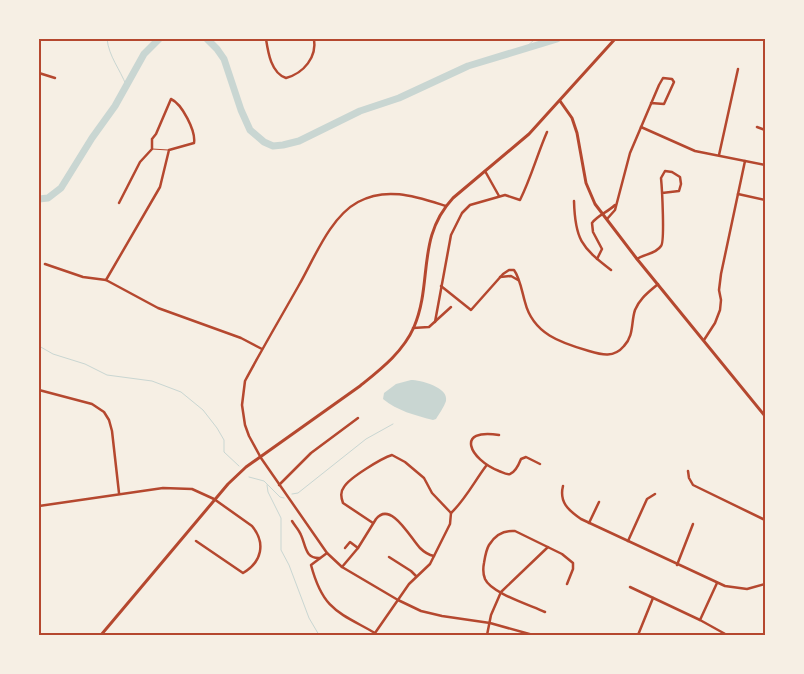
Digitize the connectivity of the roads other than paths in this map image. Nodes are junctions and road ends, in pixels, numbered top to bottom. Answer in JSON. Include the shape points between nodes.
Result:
{"nodes":[{"id":1,"x":266,"y":39,"type":"edge"},
{"id":2,"x":314,"y":39,"type":"edge"},
{"id":3,"x":615,"y":39,"type":"edge"},
{"id":4,"x":738,"y":69,"type":"dead end"},
{"id":5,"x":39,"y":73,"type":"edge"},
{"id":6,"x":55,"y":78,"type":"dead end"},
{"id":7,"x":560,"y":101,"type":"junction"},
{"id":8,"x":651,"y":103,"type":"junction"},
{"id":9,"x":641,"y":127,"type":"junction"},
{"id":10,"x":757,"y":127,"type":"dead end"},
{"id":11,"x":765,"y":130,"type":"edge"},
{"id":12,"x":547,"y":132,"type":"dead end"},
{"id":13,"x":152,"y":149,"type":"junction"},
{"id":14,"x":169,"y":150,"type":"junction"},
{"id":15,"x":719,"y":156,"type":"junction"},
{"id":16,"x":744,"y":161,"type":"junction"},
{"id":17,"x":765,"y":165,"type":"edge"},
{"id":18,"x":485,"y":172,"type":"junction"},
{"id":19,"x":662,"y":193,"type":"junction"},
{"id":20,"x":738,"y":194,"type":"junction"},
{"id":21,"x":499,"y":197,"type":"junction"},
{"id":22,"x":765,"y":200,"type":"edge"},
{"id":23,"x":574,"y":201,"type":"dead end"},
{"id":24,"x":119,"y":203,"type":"dead end"},
{"id":25,"x":616,"y":203,"type":"junction"},
{"id":26,"x":446,"y":206,"type":"junction"},
{"id":27,"x":602,"y":216,"type":"junction"},
{"id":28,"x":606,"y":220,"type":"junction"},
{"id":29,"x":597,"y":259,"type":"junction"},
{"id":30,"x":636,"y":259,"type":"junction"},
{"id":31,"x":45,"y":264,"type":"dead end"},
{"id":32,"x":611,"y":270,"type":"dead end"},
{"id":33,"x":500,"y":277,"type":"junction"},
{"id":34,"x":106,"y":280,"type":"junction"},
{"id":35,"x":519,"y":281,"type":"junction"},
{"id":36,"x":658,"y":284,"type":"junction"},
{"id":37,"x":442,"y":286,"type":"junction"},
{"id":38,"x":451,"y":307,"type":"dead end"},
{"id":39,"x":435,"y":322,"type":"junction"},
{"id":40,"x":413,"y":328,"type":"junction"},
{"id":41,"x":704,"y":340,"type":"junction"},
{"id":42,"x":262,"y":349,"type":"junction"},
{"id":43,"x":39,"y":390,"type":"edge"},
{"id":44,"x":765,"y":416,"type":"edge"},
{"id":45,"x":358,"y":418,"type":"dead end"},
{"id":46,"x":499,"y":435,"type":"dead end"},
{"id":47,"x":261,"y":458,"type":"junction"},
{"id":48,"x":540,"y":464,"type":"dead end"},
{"id":49,"x":486,"y":466,"type":"junction"},
{"id":50,"x":688,"y":472,"type":"dead end"},
{"id":51,"x":279,"y":485,"type":"junction"},
{"id":52,"x":563,"y":486,"type":"dead end"},
{"id":53,"x":119,"y":493,"type":"junction"},
{"id":54,"x":655,"y":494,"type":"dead end"},
{"id":55,"x":214,"y":499,"type":"junction"},
{"id":56,"x":599,"y":502,"type":"dead end"},
{"id":57,"x":39,"y":506,"type":"edge"},
{"id":58,"x":451,"y":513,"type":"junction"},
{"id":59,"x":765,"y":520,"type":"edge"},
{"id":60,"x":292,"y":521,"type":"dead end"},
{"id":61,"x":589,"y":523,"type":"junction"},
{"id":62,"x":373,"y":524,"type":"junction"},
{"id":63,"x":693,"y":524,"type":"dead end"},
{"id":64,"x":196,"y":541,"type":"dead end"},
{"id":65,"x":628,"y":541,"type":"junction"},
{"id":66,"x":548,"y":547,"type":"junction"},
{"id":67,"x":345,"y":548,"type":"dead end"},
{"id":68,"x":358,"y":548,"type":"junction"},
{"id":69,"x":327,"y":553,"type":"junction"},
{"id":70,"x":434,"y":556,"type":"junction"},
{"id":71,"x":389,"y":557,"type":"dead end"},
{"id":72,"x":320,"y":558,"type":"junction"},
{"id":73,"x":677,"y":564,"type":"junction"},
{"id":74,"x":342,"y":567,"type":"junction"},
{"id":75,"x":416,"y":576,"type":"junction"},
{"id":76,"x":717,"y":583,"type":"junction"},
{"id":77,"x":567,"y":584,"type":"dead end"},
{"id":78,"x":765,"y":584,"type":"edge"},
{"id":79,"x":630,"y":587,"type":"dead end"},
{"id":80,"x":501,"y":592,"type":"junction"},
{"id":81,"x":653,"y":598,"type":"junction"},
{"id":82,"x":398,"y":600,"type":"junction"},
{"id":83,"x":545,"y":612,"type":"dead end"},
{"id":84,"x":700,"y":620,"type":"junction"},
{"id":85,"x":490,"y":623,"type":"junction"},
{"id":86,"x":101,"y":635,"type":"edge"},
{"id":87,"x":487,"y":635,"type":"edge"},
{"id":88,"x":533,"y":635,"type":"edge"},
{"id":89,"x":638,"y":635,"type":"edge"},
{"id":90,"x":727,"y":635,"type":"edge"}],
"edges":[{"from":1,"to":2,"type":"street","via":[[271,62],[279,75],[286,78],[300,72],[310,61],[314,53]]},
{"from":3,"to":7,"type":"main road"},
{"from":4,"to":15,"type":"street"},
{"from":5,"to":6,"type":"street"},
{"from":7,"to":18,"type":"main road","via":[[529,134]]},
{"from":7,"to":27,"type":"main road","via":[[572,118],[586,183]]},
{"from":8,"to":8,"type":"street","via":[[663,78],[672,79],[674,82],[664,104]]},
{"from":8,"to":9,"type":"street"},
{"from":9,"to":15,"type":"street","via":[[684,147]]},
{"from":9,"to":25,"type":"street"},
{"from":10,"to":11,"type":"street"},
{"from":12,"to":21,"type":"street","via":[[520,200],[505,195]]},
{"from":13,"to":14,"type":"lane"},
{"from":13,"to":14,"type":"street","via":[[152,139],[170,99],[188,120],[195,136],[194,143]]},
{"from":13,"to":24,"type":"street","via":[[140,162]]},
{"from":14,"to":34,"type":"street","via":[[160,187]]},
{"from":15,"to":16,"type":"street"},
{"from":16,"to":17,"type":"street"},
{"from":16,"to":20,"type":"street"},
{"from":18,"to":21,"type":"street"},
{"from":18,"to":26,"type":"main road"},
{"from":19,"to":19,"type":"street","via":[[661,178],[665,171],[680,177],[678,191]]},
{"from":19,"to":30,"type":"street","via":[[663,243],[659,249]]},
{"from":20,"to":22,"type":"street"},
{"from":20,"to":41,"type":"street","via":[[721,274],[720,310]]},
{"from":21,"to":37,"type":"street","via":[[470,205],[462,213],[451,235]]},
{"from":23,"to":29,"type":"street","via":[[580,238]]},
{"from":25,"to":27,"type":"street"},
{"from":25,"to":28,"type":"street","via":[[615,210]]},
{"from":26,"to":40,"type":"main road","via":[[430,237]]},
{"from":26,"to":42,"type":"street","via":[[402,194],[357,202],[334,224]]},
{"from":27,"to":28,"type":"main road"},
{"from":27,"to":29,"type":"street","via":[[592,223],[602,249]]},
{"from":28,"to":30,"type":"main road"},
{"from":29,"to":32,"type":"street"},
{"from":30,"to":36,"type":"main road"},
{"from":31,"to":34,"type":"street","via":[[83,277]]},
{"from":33,"to":35,"type":"street","via":[[511,276]]},
{"from":33,"to":35,"type":"street","via":[[511,269]]},
{"from":33,"to":37,"type":"street","via":[[470,310]]},
{"from":34,"to":42,"type":"street","via":[[158,308],[241,338]]},
{"from":35,"to":36,"type":"street","via":[[527,309],[542,331],[569,345],[602,355],[616,353],[623,348],[632,332],[639,303]]},
{"from":36,"to":41,"type":"main road"},
{"from":37,"to":39,"type":"street"},
{"from":38,"to":39,"type":"street"},
{"from":39,"to":40,"type":"street","via":[[425,328]]},
{"from":40,"to":47,"type":"main road","via":[[396,354],[378,372]]},
{"from":41,"to":44,"type":"main road"},
{"from":42,"to":47,"type":"street","via":[[245,381],[242,405],[245,424]]},
{"from":43,"to":53,"type":"street","via":[[92,404],[104,412],[112,431]]},
{"from":45,"to":51,"type":"street","via":[[312,453]]},
{"from":46,"to":49,"type":"street","via":[[480,434],[471,443],[473,453]]},
{"from":47,"to":51,"type":"street"},
{"from":47,"to":55,"type":"main road","via":[[246,467]]},
{"from":48,"to":49,"type":"street","via":[[526,457],[521,459],[512,474]]},
{"from":49,"to":58,"type":"street"},
{"from":50,"to":59,"type":"street","via":[[693,485]]},
{"from":51,"to":69,"type":"street"},
{"from":52,"to":61,"type":"street","via":[[561,495],[565,504],[572,513]]},
{"from":53,"to":55,"type":"street","via":[[163,488],[192,489]]},
{"from":53,"to":57,"type":"street"},
{"from":54,"to":65,"type":"street","via":[[647,499]]},
{"from":55,"to":64,"type":"street","via":[[252,526],[261,542],[258,560],[243,573]]},
{"from":55,"to":86,"type":"main road"},
{"from":56,"to":61,"type":"street"},
{"from":58,"to":62,"type":"street","via":[[432,493],[424,478],[392,455],[357,476],[342,490],[344,503]]},
{"from":58,"to":70,"type":"street","via":[[450,524]]},
{"from":60,"to":72,"type":"street","via":[[309,555]]},
{"from":61,"to":65,"type":"street"},
{"from":62,"to":68,"type":"street"},
{"from":62,"to":70,"type":"street","via":[[379,515],[390,515],[400,522],[422,550]]},
{"from":63,"to":73,"type":"street"},
{"from":65,"to":73,"type":"street"},
{"from":66,"to":77,"type":"street","via":[[573,563]]},
{"from":66,"to":80,"type":"street"},
{"from":66,"to":80,"type":"street","via":[[508,530],[492,540],[483,573],[485,580]]},
{"from":67,"to":68,"type":"street","via":[[350,542]]},
{"from":68,"to":74,"type":"street"},
{"from":69,"to":72,"type":"street"},
{"from":69,"to":74,"type":"street"},
{"from":70,"to":75,"type":"street"},
{"from":71,"to":75,"type":"street"},
{"from":72,"to":82,"type":"street","via":[[311,565],[323,598],[338,612],[375,633]]},
{"from":73,"to":76,"type":"street"},
{"from":74,"to":82,"type":"street"},
{"from":75,"to":82,"type":"street"},
{"from":76,"to":78,"type":"street","via":[[747,589]]},
{"from":76,"to":84,"type":"street"},
{"from":79,"to":81,"type":"street"},
{"from":80,"to":83,"type":"street"},
{"from":80,"to":85,"type":"street"},
{"from":81,"to":84,"type":"street"},
{"from":81,"to":89,"type":"street"},
{"from":82,"to":85,"type":"street","via":[[421,611]]},
{"from":84,"to":90,"type":"street"},
{"from":85,"to":87,"type":"street"},
{"from":85,"to":88,"type":"street"}]}
